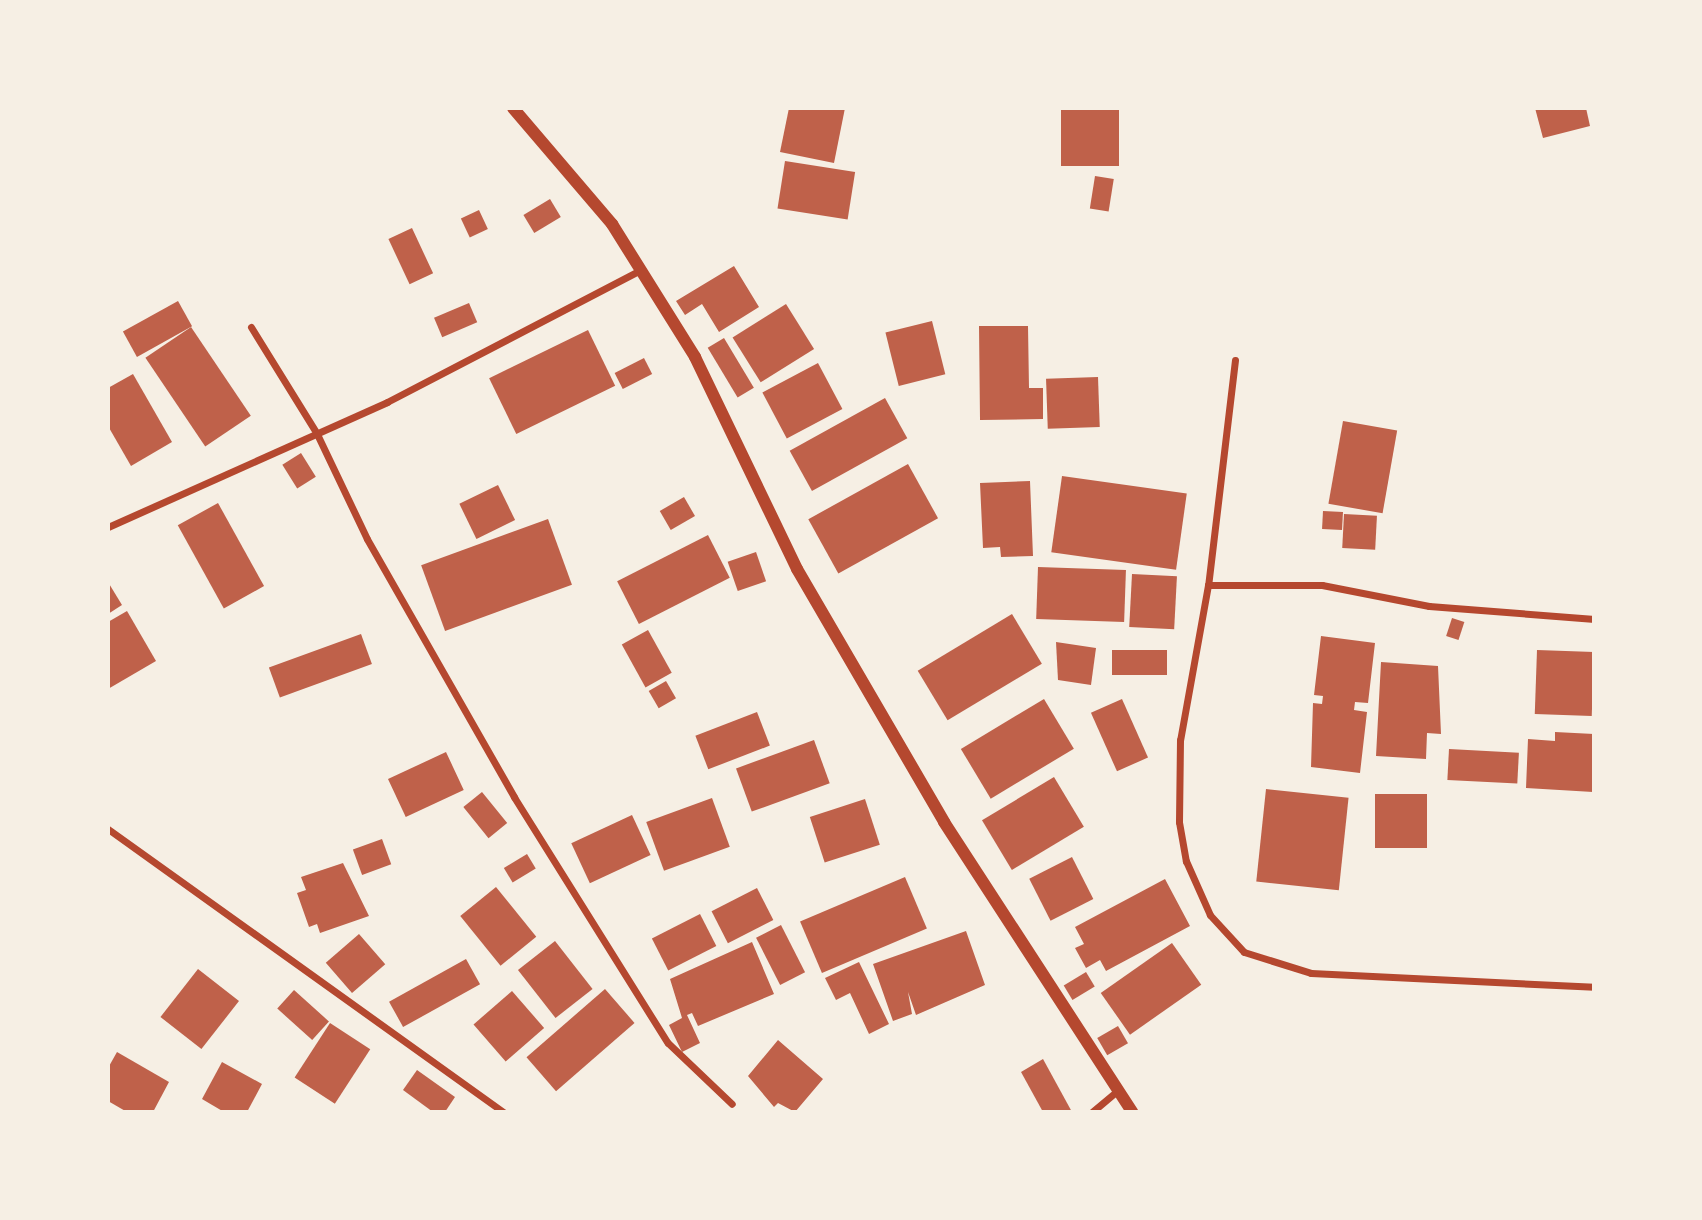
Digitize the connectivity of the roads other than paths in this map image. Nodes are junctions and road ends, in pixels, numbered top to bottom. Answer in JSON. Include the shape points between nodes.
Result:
{"nodes":[{"id":1,"x":513,"y":108,"type":"edge"},
{"id":2,"x":641,"y":270,"type":"junction"},
{"id":3,"x":251,"y":327,"type":"dead end"},
{"id":4,"x":1236,"y":360,"type":"dead end"},
{"id":5,"x":317,"y":434,"type":"junction"},
{"id":6,"x":108,"y":527,"type":"edge"},
{"id":7,"x":1208,"y":585,"type":"junction"},
{"id":8,"x":1594,"y":619,"type":"edge"},
{"id":9,"x":108,"y":829,"type":"edge"},
{"id":10,"x":1594,"y":987,"type":"edge"},
{"id":11,"x":1118,"y":1090,"type":"junction"},
{"id":12,"x":732,"y":1104,"type":"dead end"},
{"id":13,"x":504,"y":1111,"type":"edge"},
{"id":14,"x":1092,"y":1111,"type":"edge"},
{"id":15,"x":1132,"y":1111,"type":"edge"}],
"edges":[{"from":1,"to":2,"type":"street","via":[[612,224]]},
{"from":2,"to":5,"type":"street"},
{"from":2,"to":11,"type":"street","via":[[695,357],[825,617],[944,822]]},
{"from":3,"to":5,"type":"street"},
{"from":4,"to":7,"type":"street"},
{"from":5,"to":6,"type":"street"},
{"from":5,"to":12,"type":"street","via":[[405,610],[521,809],[668,1043]]},
{"from":7,"to":8,"type":"street","via":[[1322,586],[1429,606]]},
{"from":7,"to":10,"type":"street","via":[[1180,740],[1179,822],[1185,861],[1226,936],[1267,964],[1311,973]]},
{"from":9,"to":13,"type":"street"},
{"from":11,"to":14,"type":"street"},
{"from":11,"to":15,"type":"street"}]}
